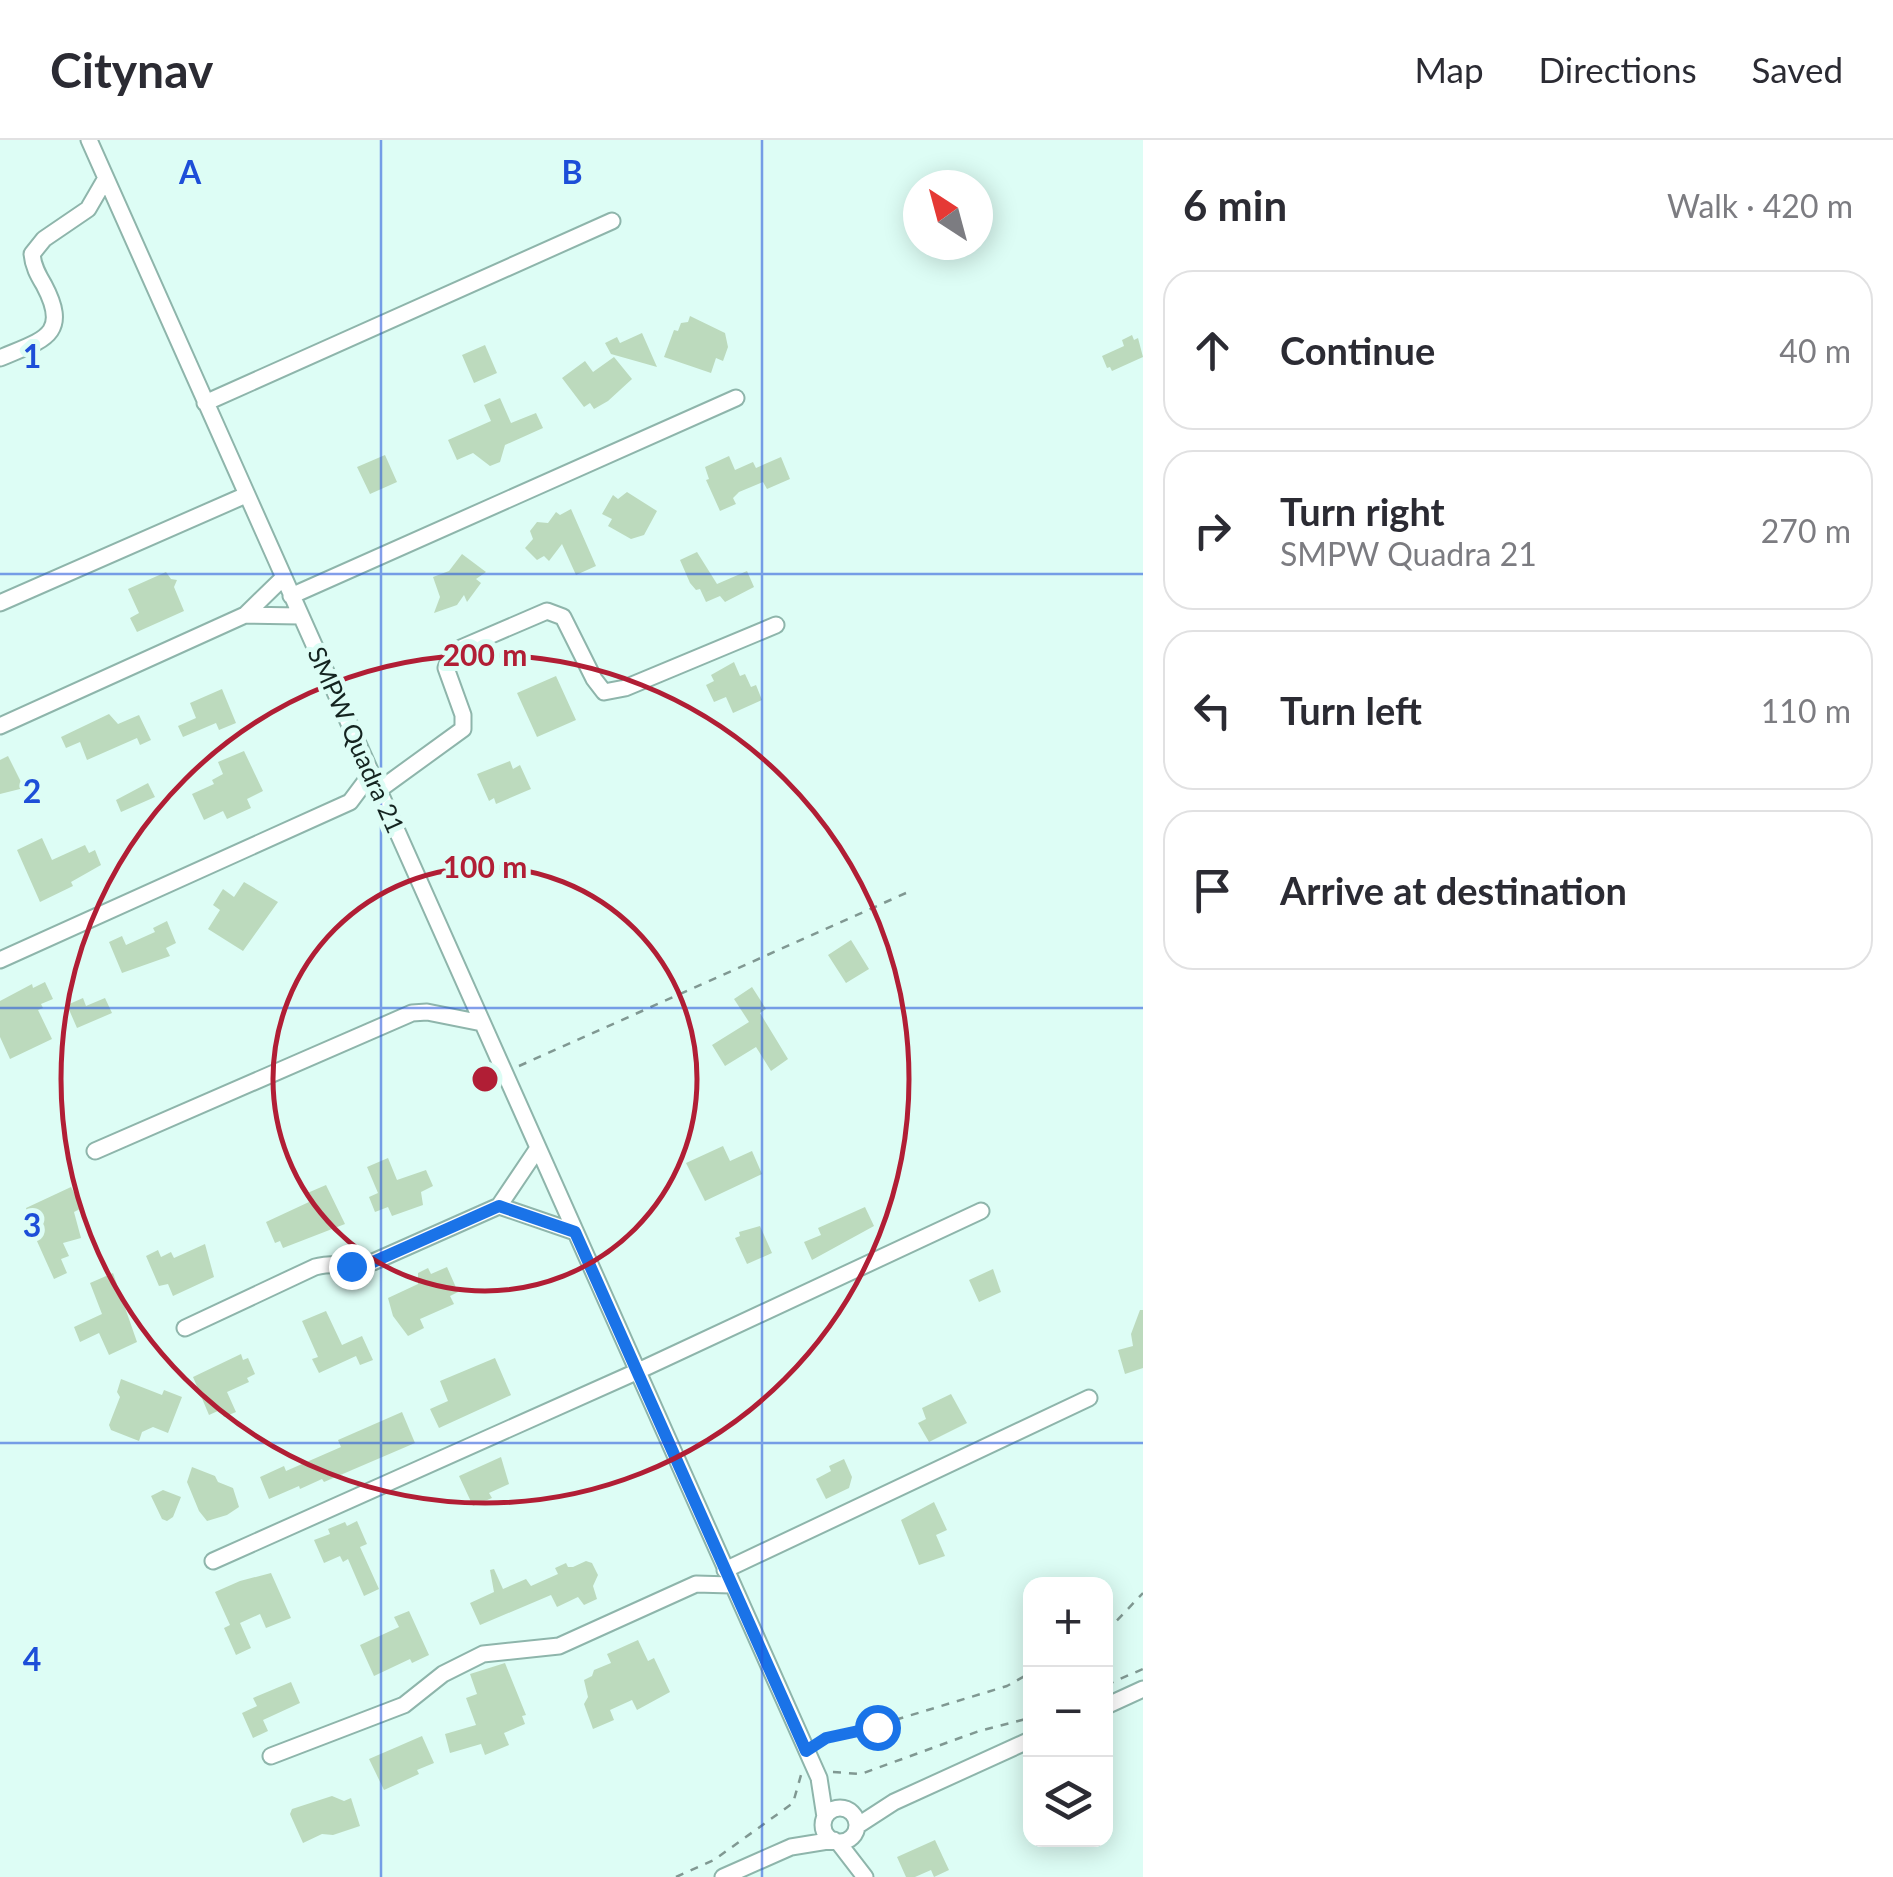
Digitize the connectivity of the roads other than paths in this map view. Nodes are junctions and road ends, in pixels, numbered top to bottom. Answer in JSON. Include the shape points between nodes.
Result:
{"nodes":[{"id":1,"x":88,"y":140,"type":"edge"},
{"id":2,"x":106,"y":178,"type":"junction"},
{"id":3,"x":88,"y":209,"type":"junction"},
{"id":4,"x":122,"y":214,"type":"junction"},
{"id":5,"x":612,"y":221,"type":"dead end"},
{"id":6,"x":0,"y":358,"type":"edge"},
{"id":7,"x":736,"y":398,"type":"dead end"},
{"id":8,"x":205,"y":403,"type":"junction"},
{"id":9,"x":246,"y":495,"type":"junction"},
{"id":10,"x":283,"y":578,"type":"junction"},
{"id":11,"x":291,"y":596,"type":"junction"},
{"id":12,"x":0,"y":603,"type":"edge"},
{"id":13,"x":245,"y":615,"type":"junction"},
{"id":14,"x":300,"y":616,"type":"junction"},
{"id":15,"x":776,"y":625,"type":"dead end"},
{"id":16,"x":0,"y":726,"type":"edge"},
{"id":17,"x":371,"y":774,"type":"junction"},
{"id":18,"x":378,"y":790,"type":"junction"},
{"id":19,"x":350,"y":802,"type":"junction"},
{"id":20,"x":386,"y":806,"type":"junction"},
{"id":21,"x":0,"y":960,"type":"edge"},
{"id":22,"x":482,"y":1023,"type":"junction"},
{"id":23,"x":538,"y":1148,"type":"junction"},
{"id":24,"x":94,"y":1151,"type":"dead end"},
{"id":25,"x":499,"y":1206,"type":"junction"},
{"id":26,"x":981,"y":1211,"type":"dead end"},
{"id":27,"x":575,"y":1232,"type":"junction"},
{"id":28,"x":185,"y":1328,"type":"dead end"},
{"id":29,"x":636,"y":1372,"type":"junction"},
{"id":30,"x":1089,"y":1398,"type":"dead end"},
{"id":31,"x":213,"y":1562,"type":"dead end"},
{"id":32,"x":728,"y":1578,"type":"junction"},
{"id":33,"x":1143,"y":1689,"type":"edge"},
{"id":34,"x":1113,"y":1703,"type":"edge"},
{"id":35,"x":1023,"y":1743,"type":"edge"},
{"id":36,"x":271,"y":1756,"type":"dead end"},
{"id":37,"x":813,"y":1765,"type":"junction"},
{"id":38,"x":894,"y":1802,"type":"junction"},
{"id":39,"x":847,"y":1809,"type":"junction"},
{"id":40,"x":824,"y":1820,"type":"junction"},
{"id":41,"x":857,"y":1828,"type":"junction"},
{"id":42,"x":836,"y":1841,"type":"junction"},
{"id":43,"x":791,"y":1847,"type":"junction"},
{"id":44,"x":863,"y":1873,"type":"edge"},
{"id":45,"x":724,"y":1877,"type":"edge"}],
"edges":[{"from":1,"to":2,"type":"street","name":"SMPW Quadra 21"},
{"from":2,"to":3,"type":"street"},
{"from":2,"to":4,"type":"street","name":"SMPW Quadra 21"},
{"from":3,"to":4,"type":"street"},
{"from":3,"to":6,"type":"street","via":[[32,254],[56,312],[52,330]]},
{"from":4,"to":8,"type":"street","name":"SMPW Quadra 21"},
{"from":5,"to":8,"type":"street"},
{"from":7,"to":11,"type":"street"},
{"from":8,"to":9,"type":"street","name":"SMPW Quadra 21"},
{"from":9,"to":10,"type":"street","name":"SMPW Quadra 21"},
{"from":9,"to":12,"type":"street"},
{"from":10,"to":11,"type":"street","name":"SMPW Quadra 21"},
{"from":10,"to":13,"type":"street"},
{"from":11,"to":14,"type":"street","name":"SMPW Quadra 21"},
{"from":13,"to":14,"type":"street"},
{"from":13,"to":16,"type":"street"},
{"from":14,"to":17,"type":"street","name":"SMPW Quadra 21"},
{"from":15,"to":18,"type":"street","via":[[604,692],[563,617],[547,610],[451,655],[446,668],[463,729]]},
{"from":17,"to":18,"type":"street","name":"SMPW Quadra 21"},
{"from":17,"to":19,"type":"street"},
{"from":18,"to":20,"type":"street","name":"SMPW Quadra 21"},
{"from":19,"to":20,"type":"street"},
{"from":19,"to":21,"type":"street"},
{"from":20,"to":22,"type":"street","name":"SMPW Quadra 21"},
{"from":22,"to":23,"type":"street","name":"SMPW Quadra 21"},
{"from":22,"to":24,"type":"street","via":[[412,1013]]},
{"from":23,"to":25,"type":"street"},
{"from":23,"to":27,"type":"street","name":"SMPW Quadra 21"},
{"from":25,"to":27,"type":"street"},
{"from":25,"to":28,"type":"street","via":[[373,1262],[314,1267]]},
{"from":26,"to":29,"type":"street"},
{"from":27,"to":29,"type":"street","name":"SMPW Quadra 21"},
{"from":29,"to":31,"type":"street"},
{"from":29,"to":32,"type":"street","name":"SMPW Quadra 21"},
{"from":30,"to":32,"type":"street"},
{"from":32,"to":36,"type":"street","via":[[686,1587],[558,1646],[483,1654],[443,1674],[404,1706]]},
{"from":32,"to":37,"type":"street","name":"SMPW Quadra 21"},
{"from":33,"to":34,"type":"street"},
{"from":35,"to":38,"type":"street"},
{"from":37,"to":39,"type":"street","name":"SMPW Quadra 21"},
{"from":37,"to":40,"type":"street","name":"SMPW Quadra 21"},
{"from":38,"to":39,"type":"street"},
{"from":38,"to":41,"type":"street"},
{"from":39,"to":40,"type":"street","via":[[835,1808]]},
{"from":39,"to":41,"type":"street"},
{"from":40,"to":42,"type":"street","via":[[826,1835]]},
{"from":40,"to":43,"type":"street"},
{"from":41,"to":42,"type":"street","via":[[848,1840]]},
{"from":41,"to":44,"type":"street"},
{"from":42,"to":43,"type":"street"},
{"from":42,"to":44,"type":"street"},
{"from":43,"to":45,"type":"street"}]}
